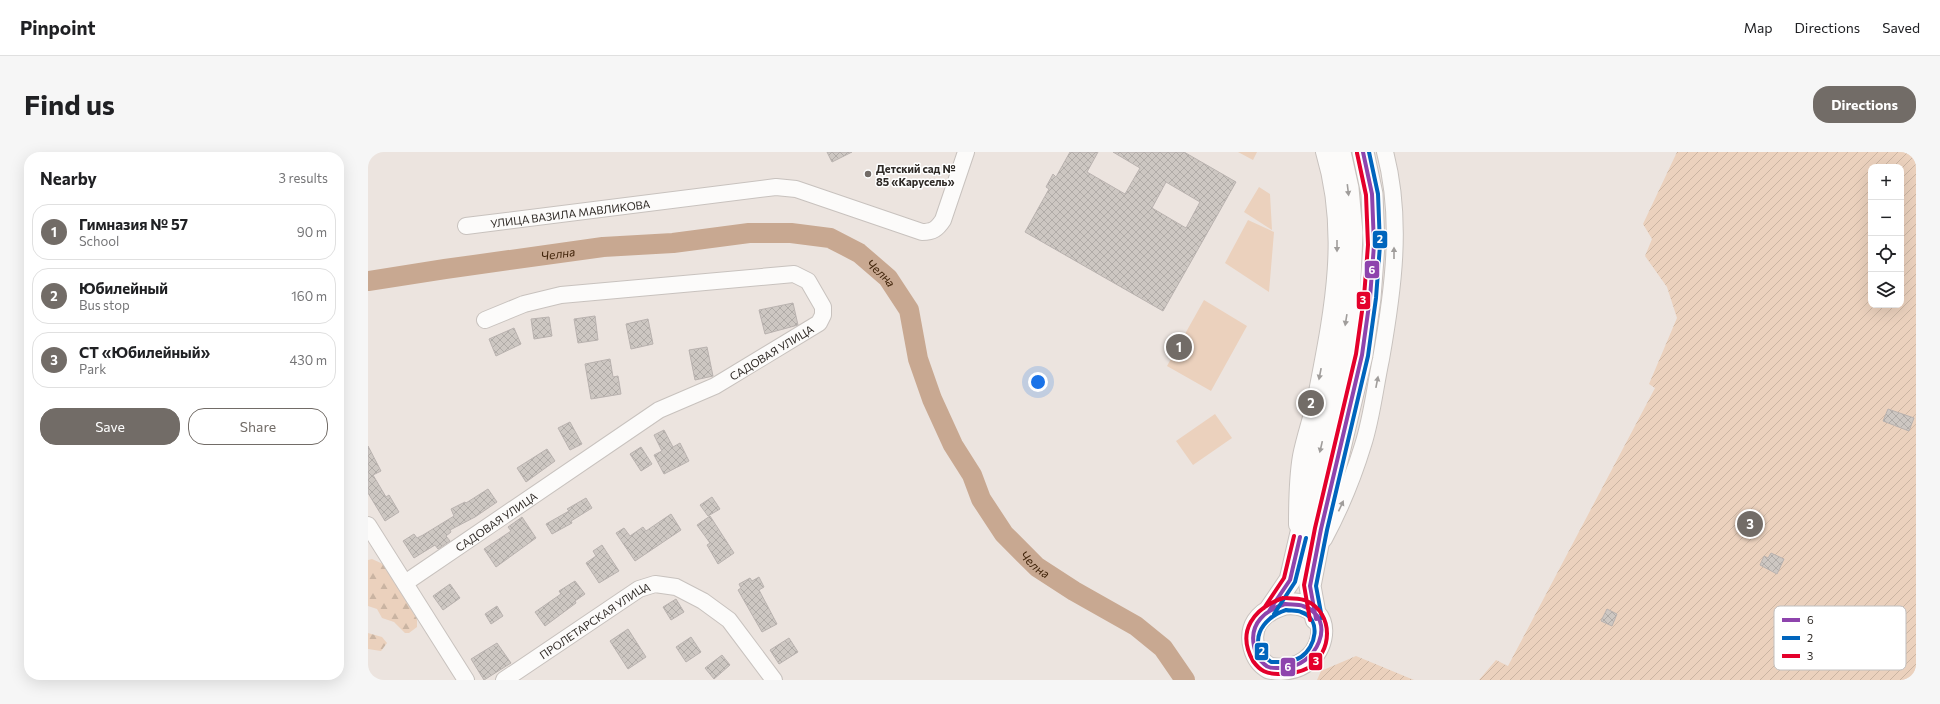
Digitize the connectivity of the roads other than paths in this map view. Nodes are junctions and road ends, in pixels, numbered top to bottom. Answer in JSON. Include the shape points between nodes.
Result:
{"nodes":[{"id":1,"x":966,"y":152,"type":"edge"},
{"id":2,"x":1324,"y":152,"type":"edge"},
{"id":3,"x":1340,"y":152,"type":"edge"},
{"id":4,"x":1364,"y":152,"type":"edge"},
{"id":5,"x":1385,"y":152,"type":"edge"},
{"id":6,"x":466,"y":226,"type":"dead end"},
{"id":7,"x":484,"y":320,"type":"dead end"},
{"id":8,"x":368,"y":525,"type":"edge"},
{"id":9,"x":1307,"y":550,"type":"junction"},
{"id":10,"x":405,"y":583,"type":"junction"},
{"id":11,"x":1269,"y":611,"type":"junction"},
{"id":12,"x":1316,"y":619,"type":"junction"},
{"id":13,"x":466,"y":680,"type":"edge"},
{"id":14,"x":504,"y":680,"type":"edge"},
{"id":15,"x":774,"y":680,"type":"edge"}],
"edges":[{"from":1,"to":6,"type":"street","name":"УЛИЦА ВАЗИЛА МАВЛИКОВА","via":[[943,220],[938,227],[928,232],[786,187]]},
{"from":2,"to":9,"type":"street","one_way":true,"via":[[1336,210],[1337,255],[1333,304],[1301,456],[1297,489]]},
{"from":3,"to":9,"type":"main road","one_way":true,"via":[[1348,188],[1352,233],[1349,302]]},
{"from":4,"to":9,"type":"main road","via":[[1372,194],[1374,238],[1370,298],[1362,355]]},
{"from":9,"to":5,"type":"street","one_way":true,"via":[[1342,504],[1364,444],[1388,321],[1394,264],[1394,211]]},
{"from":7,"to":10,"type":"street","name":"САДОВАЯ УЛИЦА","via":[[524,304],[561,295],[794,274],[808,281],[823,307],[819,323],[715,386],[660,410]]},
{"from":8,"to":10,"type":"street"},
{"from":9,"to":11,"type":"main road"},
{"from":9,"to":12,"type":"main road"},
{"from":10,"to":13,"type":"street"},
{"from":11,"to":12,"type":"main road","via":[[1278,606],[1301,605]]},
{"from":11,"to":12,"type":"main road","via":[[1257,622],[1254,631],[1254,650],[1265,666],[1282,673],[1304,671],[1318,657],[1322,647],[1322,636]]},
{"from":14,"to":15,"type":"street","name":"ПРОЛЕТАРСКАЯ УЛИЦА","via":[[639,589],[655,584],[676,587],[703,601],[729,620]]}]}
